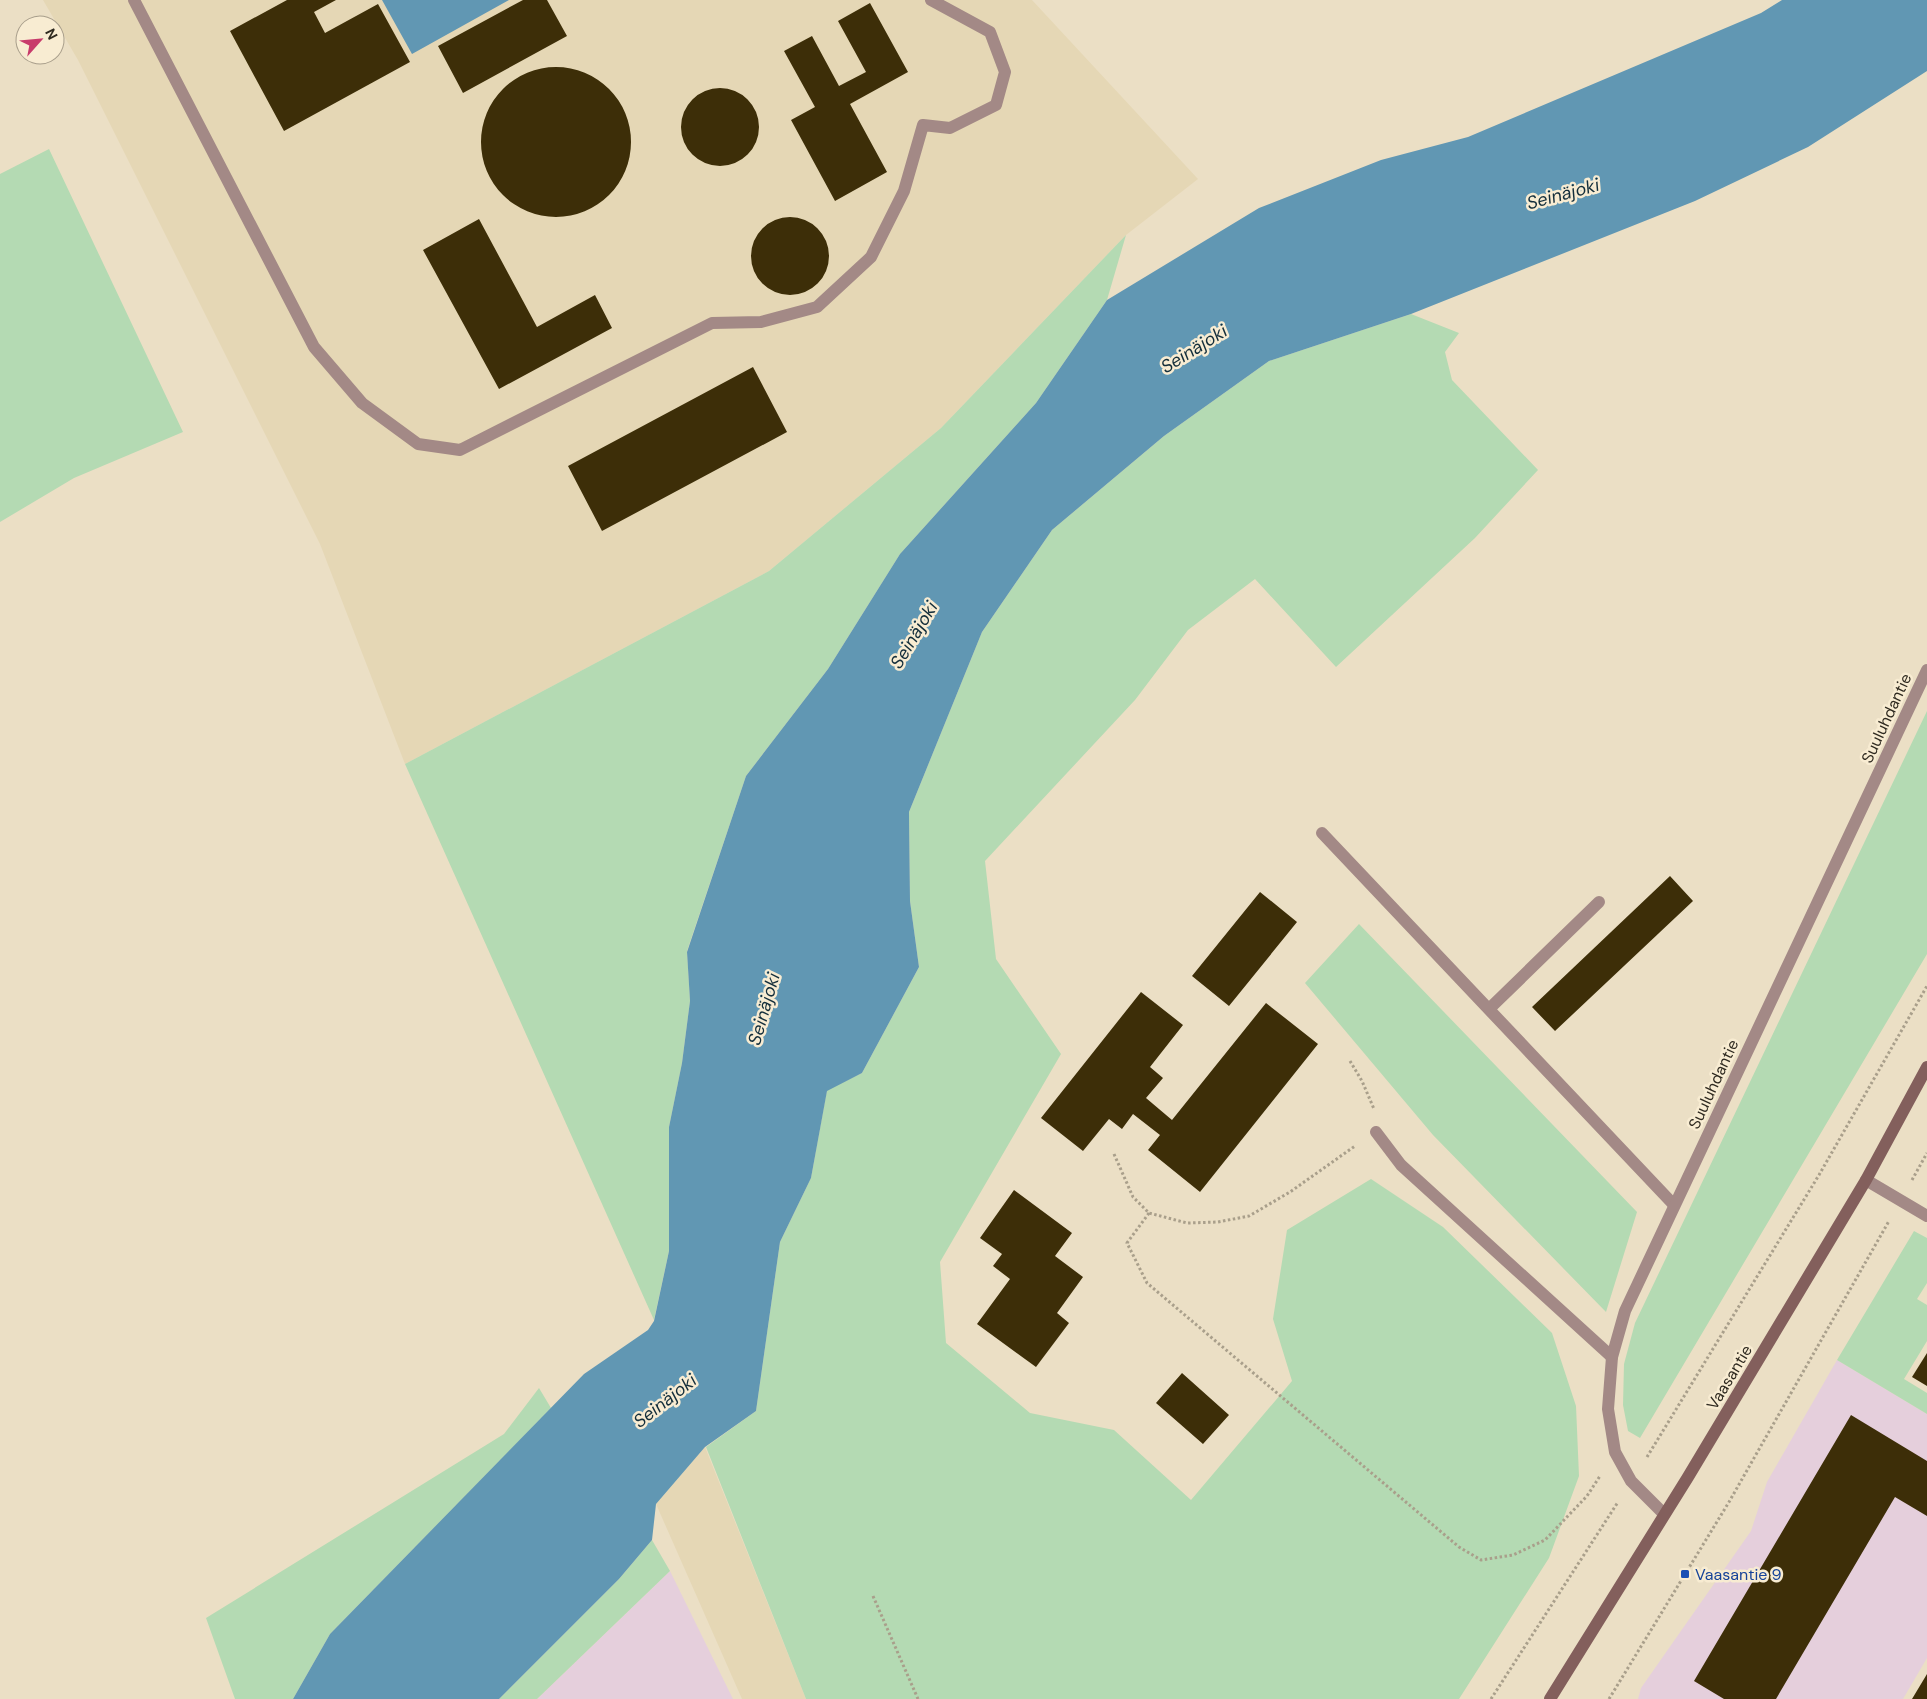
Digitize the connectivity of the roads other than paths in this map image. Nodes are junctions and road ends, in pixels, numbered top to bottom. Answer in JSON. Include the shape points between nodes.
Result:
{"nodes":[{"id":1,"x":134,"y":0,"type":"edge"},
{"id":2,"x":931,"y":0,"type":"edge"},
{"id":3,"x":1927,"y":670,"type":"edge"},
{"id":4,"x":1322,"y":833,"type":"dead end"},
{"id":5,"x":1599,"y":902,"type":"dead end"},
{"id":6,"x":1489,"y":1009,"type":"junction"},
{"id":7,"x":1927,"y":1067,"type":"edge"},
{"id":8,"x":1376,"y":1132,"type":"road end"},
{"id":9,"x":1866,"y":1180,"type":"junction"},
{"id":10,"x":1674,"y":1205,"type":"junction"},
{"id":11,"x":1927,"y":1216,"type":"edge"},
{"id":12,"x":1612,"y":1357,"type":"junction"},
{"id":13,"x":1664,"y":1514,"type":"junction"},
{"id":14,"x":1550,"y":1699,"type":"edge"}],
"edges":[{"from":1,"to":2,"type":"street","via":[[314,347],[362,403],[418,444],[460,450],[712,323],[761,322],[817,307],[871,257],[904,191],[923,125],[950,128],[996,105],[1005,72],[990,32]]},
{"from":3,"to":10,"type":"street","name":"Suuluhdantie"},
{"from":4,"to":6,"type":"street"},
{"from":5,"to":6,"type":"street"},
{"from":6,"to":10,"type":"street"},
{"from":7,"to":9,"type":"main road","name":"Vaasantie"},
{"from":8,"to":12,"type":"street","via":[[1401,1165]]},
{"from":9,"to":11,"type":"street"},
{"from":9,"to":13,"type":"main road","name":"Vaasantie"},
{"from":10,"to":12,"type":"street","name":"Suuluhdantie","via":[[1625,1311]]},
{"from":12,"to":13,"type":"street","name":"Suuluhdantie","via":[[1608,1409],[1615,1452],[1631,1481]]},
{"from":13,"to":14,"type":"main road","name":"Vaasantie"}]}
